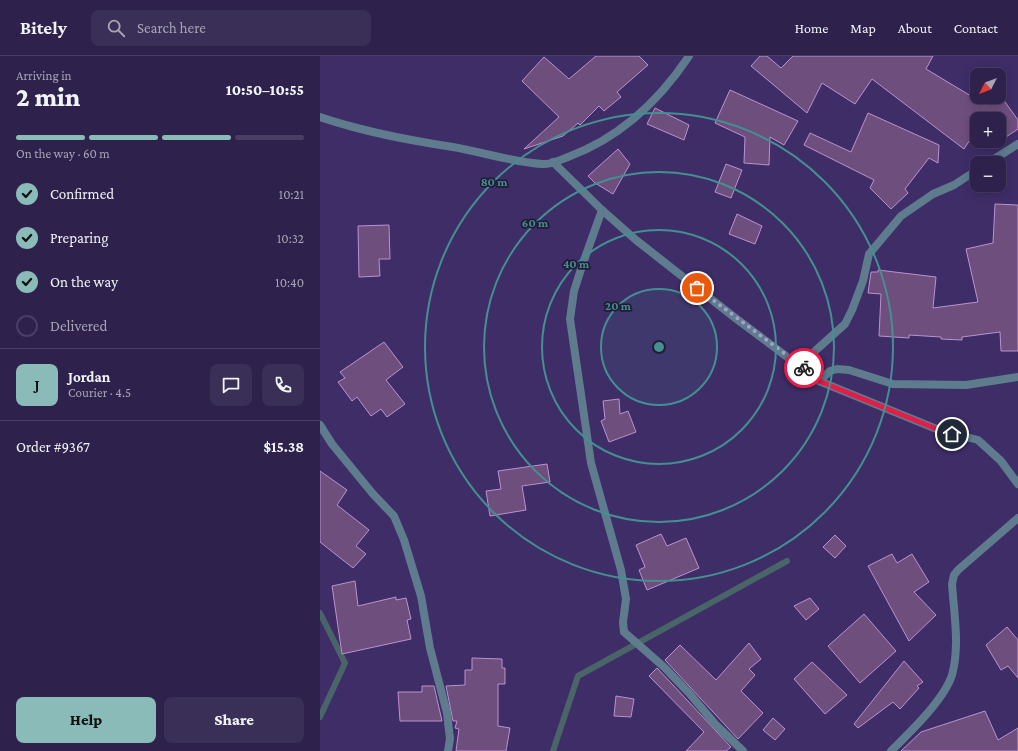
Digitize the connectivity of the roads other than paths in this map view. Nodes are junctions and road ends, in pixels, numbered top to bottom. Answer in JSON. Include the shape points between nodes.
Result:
{"nodes":[{"id":1,"x":689,"y":56,"type":"edge"},
{"id":2,"x":320,"y":117,"type":"edge"},
{"id":3,"x":1018,"y":144,"type":"edge"},
{"id":4,"x":999,"y":156,"type":"edge"},
{"id":5,"x":553,"y":162,"type":"junction"},
{"id":6,"x":970,"y":175,"type":"edge"},
{"id":7,"x":602,"y":210,"type":"junction"},
{"id":8,"x":803,"y":368,"type":"junction"},
{"id":9,"x":1018,"y":377,"type":"edge"},
{"id":10,"x":819,"y":381,"type":"junction"},
{"id":11,"x":320,"y":425,"type":"edge"},
{"id":12,"x":1018,"y":484,"type":"edge"},
{"id":13,"x":1018,"y":518,"type":"edge"},
{"id":14,"x":448,"y":751,"type":"edge"},
{"id":15,"x":743,"y":751,"type":"edge"},
{"id":16,"x":891,"y":751,"type":"edge"}],
"edges":[{"from":1,"to":5,"type":"street","via":[[662,91],[611,137],[593,147]]},
{"from":2,"to":5,"type":"street","via":[[405,140],[543,164]]},
{"from":3,"to":4,"type":"street"},
{"from":5,"to":7,"type":"street"},
{"from":6,"to":8,"type":"street","via":[[933,194],[901,216],[869,254],[863,281],[844,324],[815,351]]},
{"from":7,"to":8,"type":"street","via":[[636,240]]},
{"from":7,"to":15,"type":"street","via":[[574,291],[570,318],[591,463],[621,570],[626,599],[624,632],[664,667]]},
{"from":8,"to":10,"type":"street"},
{"from":9,"to":10,"type":"street","via":[[966,385],[893,384],[837,369],[830,371]]},
{"from":10,"to":12,"type":"street","via":[[939,430],[978,440],[1001,461]]},
{"from":11,"to":14,"type":"street","via":[[332,444],[394,516],[404,540],[421,596],[430,648],[447,713],[450,739]]},
{"from":13,"to":16,"type":"street","via":[[954,575],[952,584],[955,653],[952,675],[942,696]]}]}
